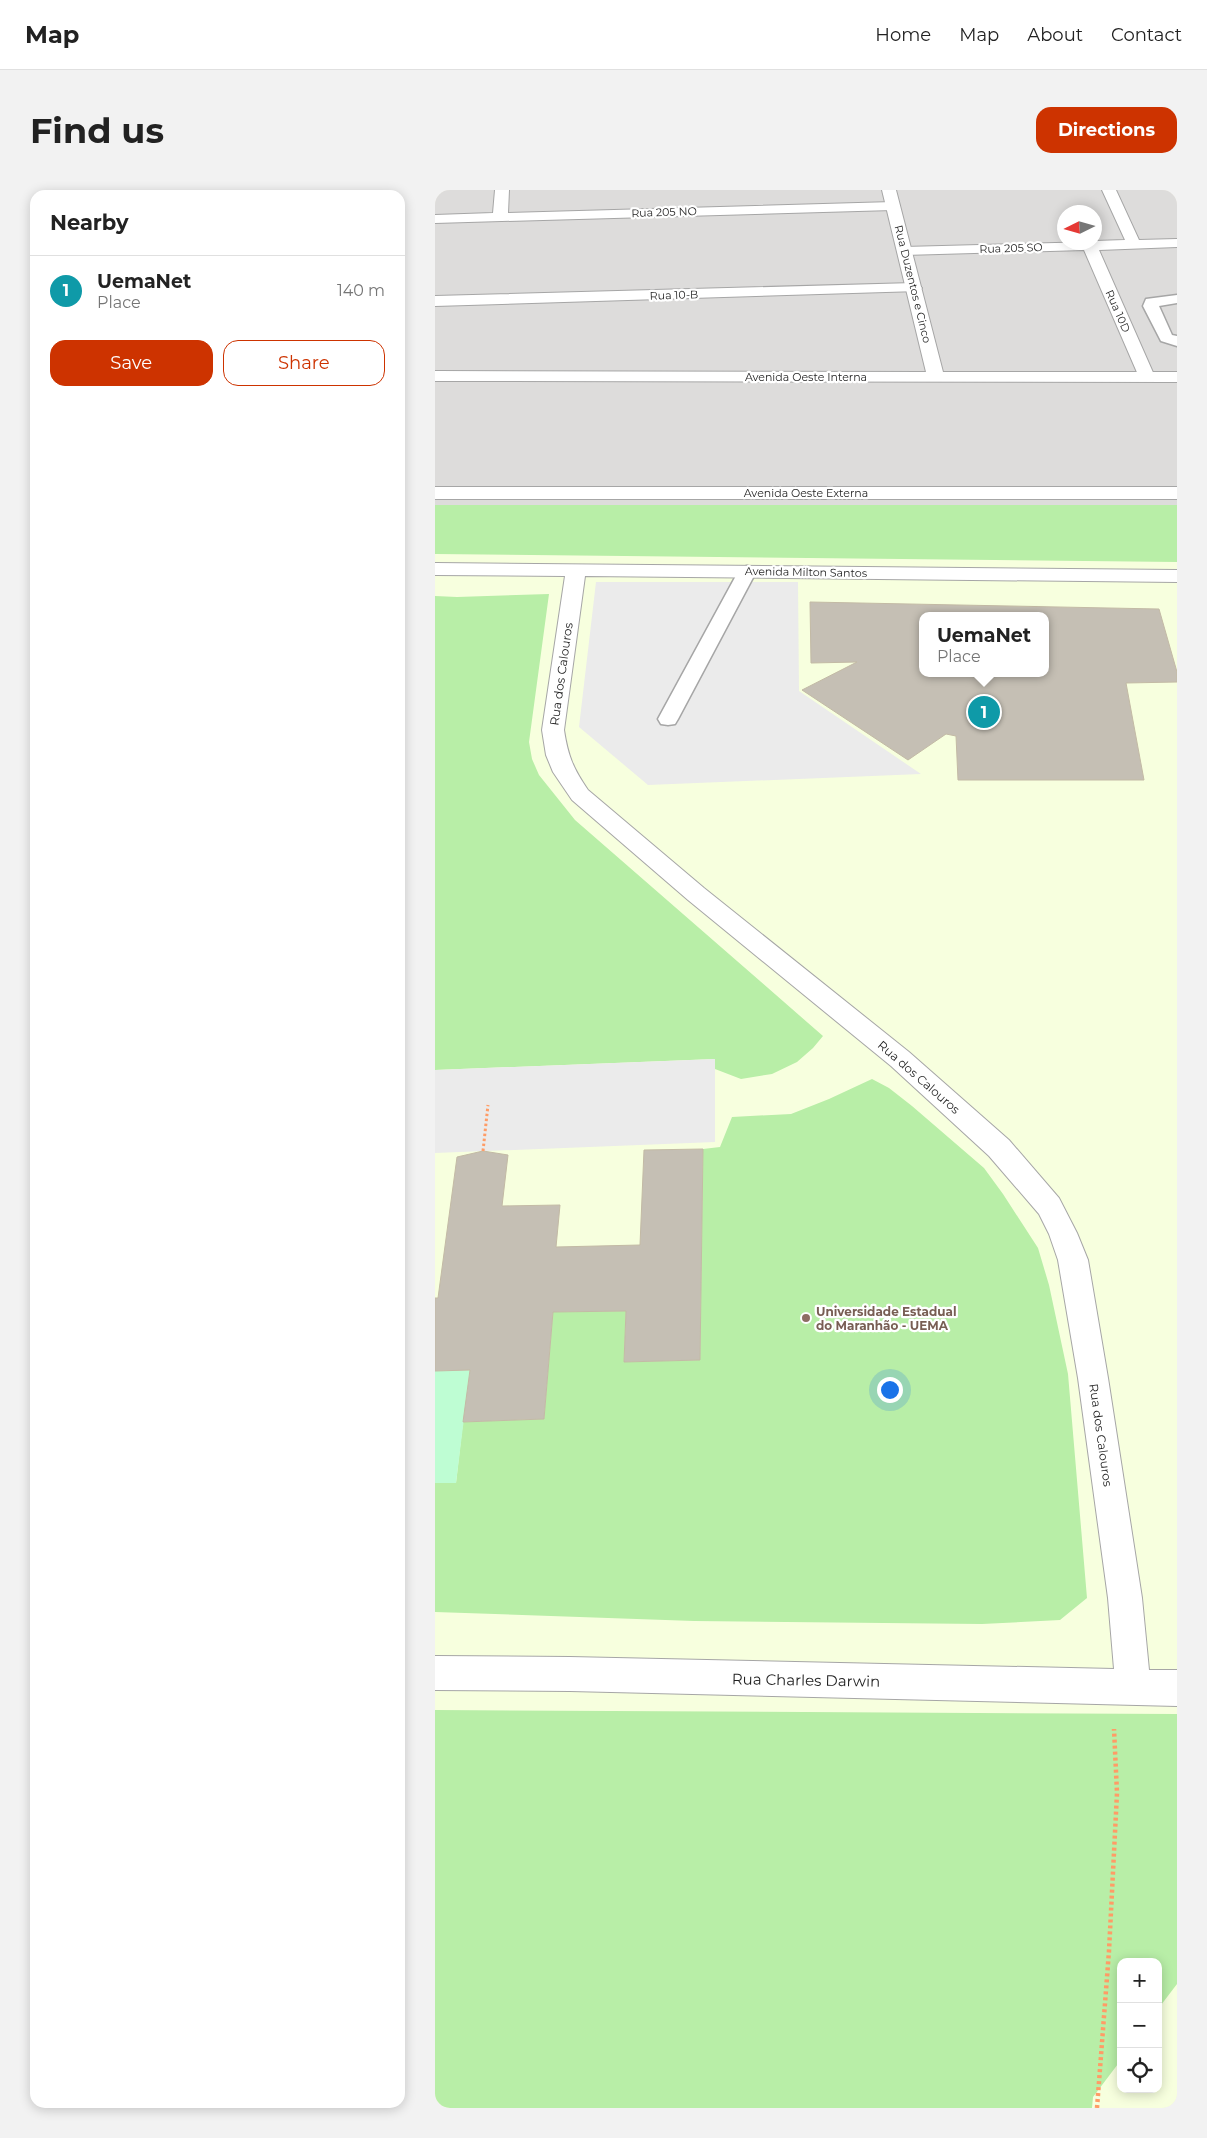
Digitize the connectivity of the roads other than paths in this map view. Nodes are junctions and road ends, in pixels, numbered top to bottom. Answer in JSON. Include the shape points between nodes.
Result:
{"nodes":[{"id":1,"x":503,"y":190,"type":"edge"},
{"id":2,"x":889,"y":190,"type":"edge"},
{"id":3,"x":1109,"y":190,"type":"edge"},
{"id":4,"x":893,"y":206,"type":"junction"},
{"id":5,"x":500,"y":217,"type":"junction"},
{"id":6,"x":435,"y":219,"type":"edge"},
{"id":7,"x":1177,"y":243,"type":"edge"},
{"id":8,"x":1134,"y":244,"type":"junction"},
{"id":9,"x":1102,"y":245,"type":"edge"},
{"id":10,"x":1057,"y":246,"type":"edge"},
{"id":11,"x":1091,"y":250,"type":"edge"},
{"id":12,"x":904,"y":251,"type":"junction"},
{"id":13,"x":914,"y":288,"type":"junction"},
{"id":14,"x":1177,"y":299,"type":"edge"},
{"id":15,"x":435,"y":301,"type":"edge"},
{"id":16,"x":1177,"y":341,"type":"edge"},
{"id":17,"x":435,"y":376,"type":"edge"},
{"id":18,"x":936,"y":377,"type":"junction"},
{"id":19,"x":1147,"y":378,"type":"junction"},
{"id":20,"x":1177,"y":378,"type":"edge"},
{"id":21,"x":1177,"y":493,"type":"edge"},
{"id":22,"x":435,"y":494,"type":"edge"},
{"id":23,"x":435,"y":569,"type":"edge"},
{"id":24,"x":576,"y":570,"type":"junction"},
{"id":25,"x":747,"y":572,"type":"junction"},
{"id":26,"x":1177,"y":576,"type":"edge"},
{"id":27,"x":668,"y":719,"type":"dead end"},
{"id":28,"x":435,"y":1673,"type":"edge"},
{"id":29,"x":1133,"y":1688,"type":"junction"},
{"id":30,"x":1177,"y":1688,"type":"edge"}],
"edges":[{"from":1,"to":5,"type":"street"},
{"from":2,"to":4,"type":"street","name":"Rua Duzentos e Cinco"},
{"from":3,"to":8,"type":"street"},
{"from":4,"to":5,"type":"street","name":"Rua 205 NO","via":[[674,205]]},
{"from":4,"to":12,"type":"street","name":"Rua Duzentos e Cinco"},
{"from":5,"to":6,"type":"street","name":"Rua 205 NO"},
{"from":7,"to":8,"type":"street","name":"Rua 205 SO"},
{"from":8,"to":9,"type":"street","name":"Rua 205 SO"},
{"from":10,"to":12,"type":"street","name":"Rua 205 SO"},
{"from":11,"to":19,"type":"street","name":"Rua 10D"},
{"from":12,"to":13,"type":"street","name":"Rua Duzentos e Cinco"},
{"from":13,"to":15,"type":"street","name":"Rua 10-B"},
{"from":13,"to":18,"type":"street","name":"Rua Duzentos e Cinco"},
{"from":14,"to":16,"type":"lane","via":[[1151,302],[1166,338]]},
{"from":17,"to":18,"type":"street","name":"Avenida Oeste Interna"},
{"from":18,"to":19,"type":"street","name":"Avenida Oeste Interna"},
{"from":19,"to":20,"type":"street","name":"Avenida Oeste Interna"},
{"from":21,"to":22,"type":"street","name":"Avenida Oeste Externa"},
{"from":23,"to":24,"type":"street","name":"Avenida Milton Santos"},
{"from":24,"to":25,"type":"street","name":"Avenida Milton Santos"},
{"from":24,"to":29,"type":"street","name":"Rua dos Calouros","via":[[553,730],[563,772],[580,795],[696,894],[900,1059],[985,1135],[1049,1206],[1063,1233],[1073,1260],[1093,1378],[1125,1598]]},
{"from":25,"to":26,"type":"street","name":"Avenida Milton Santos"},
{"from":25,"to":27,"type":"lane"},
{"from":28,"to":29,"type":"street","name":"Rua Charles Darwin"},
{"from":29,"to":30,"type":"street","name":"Rua Charles Darwin"}]}
